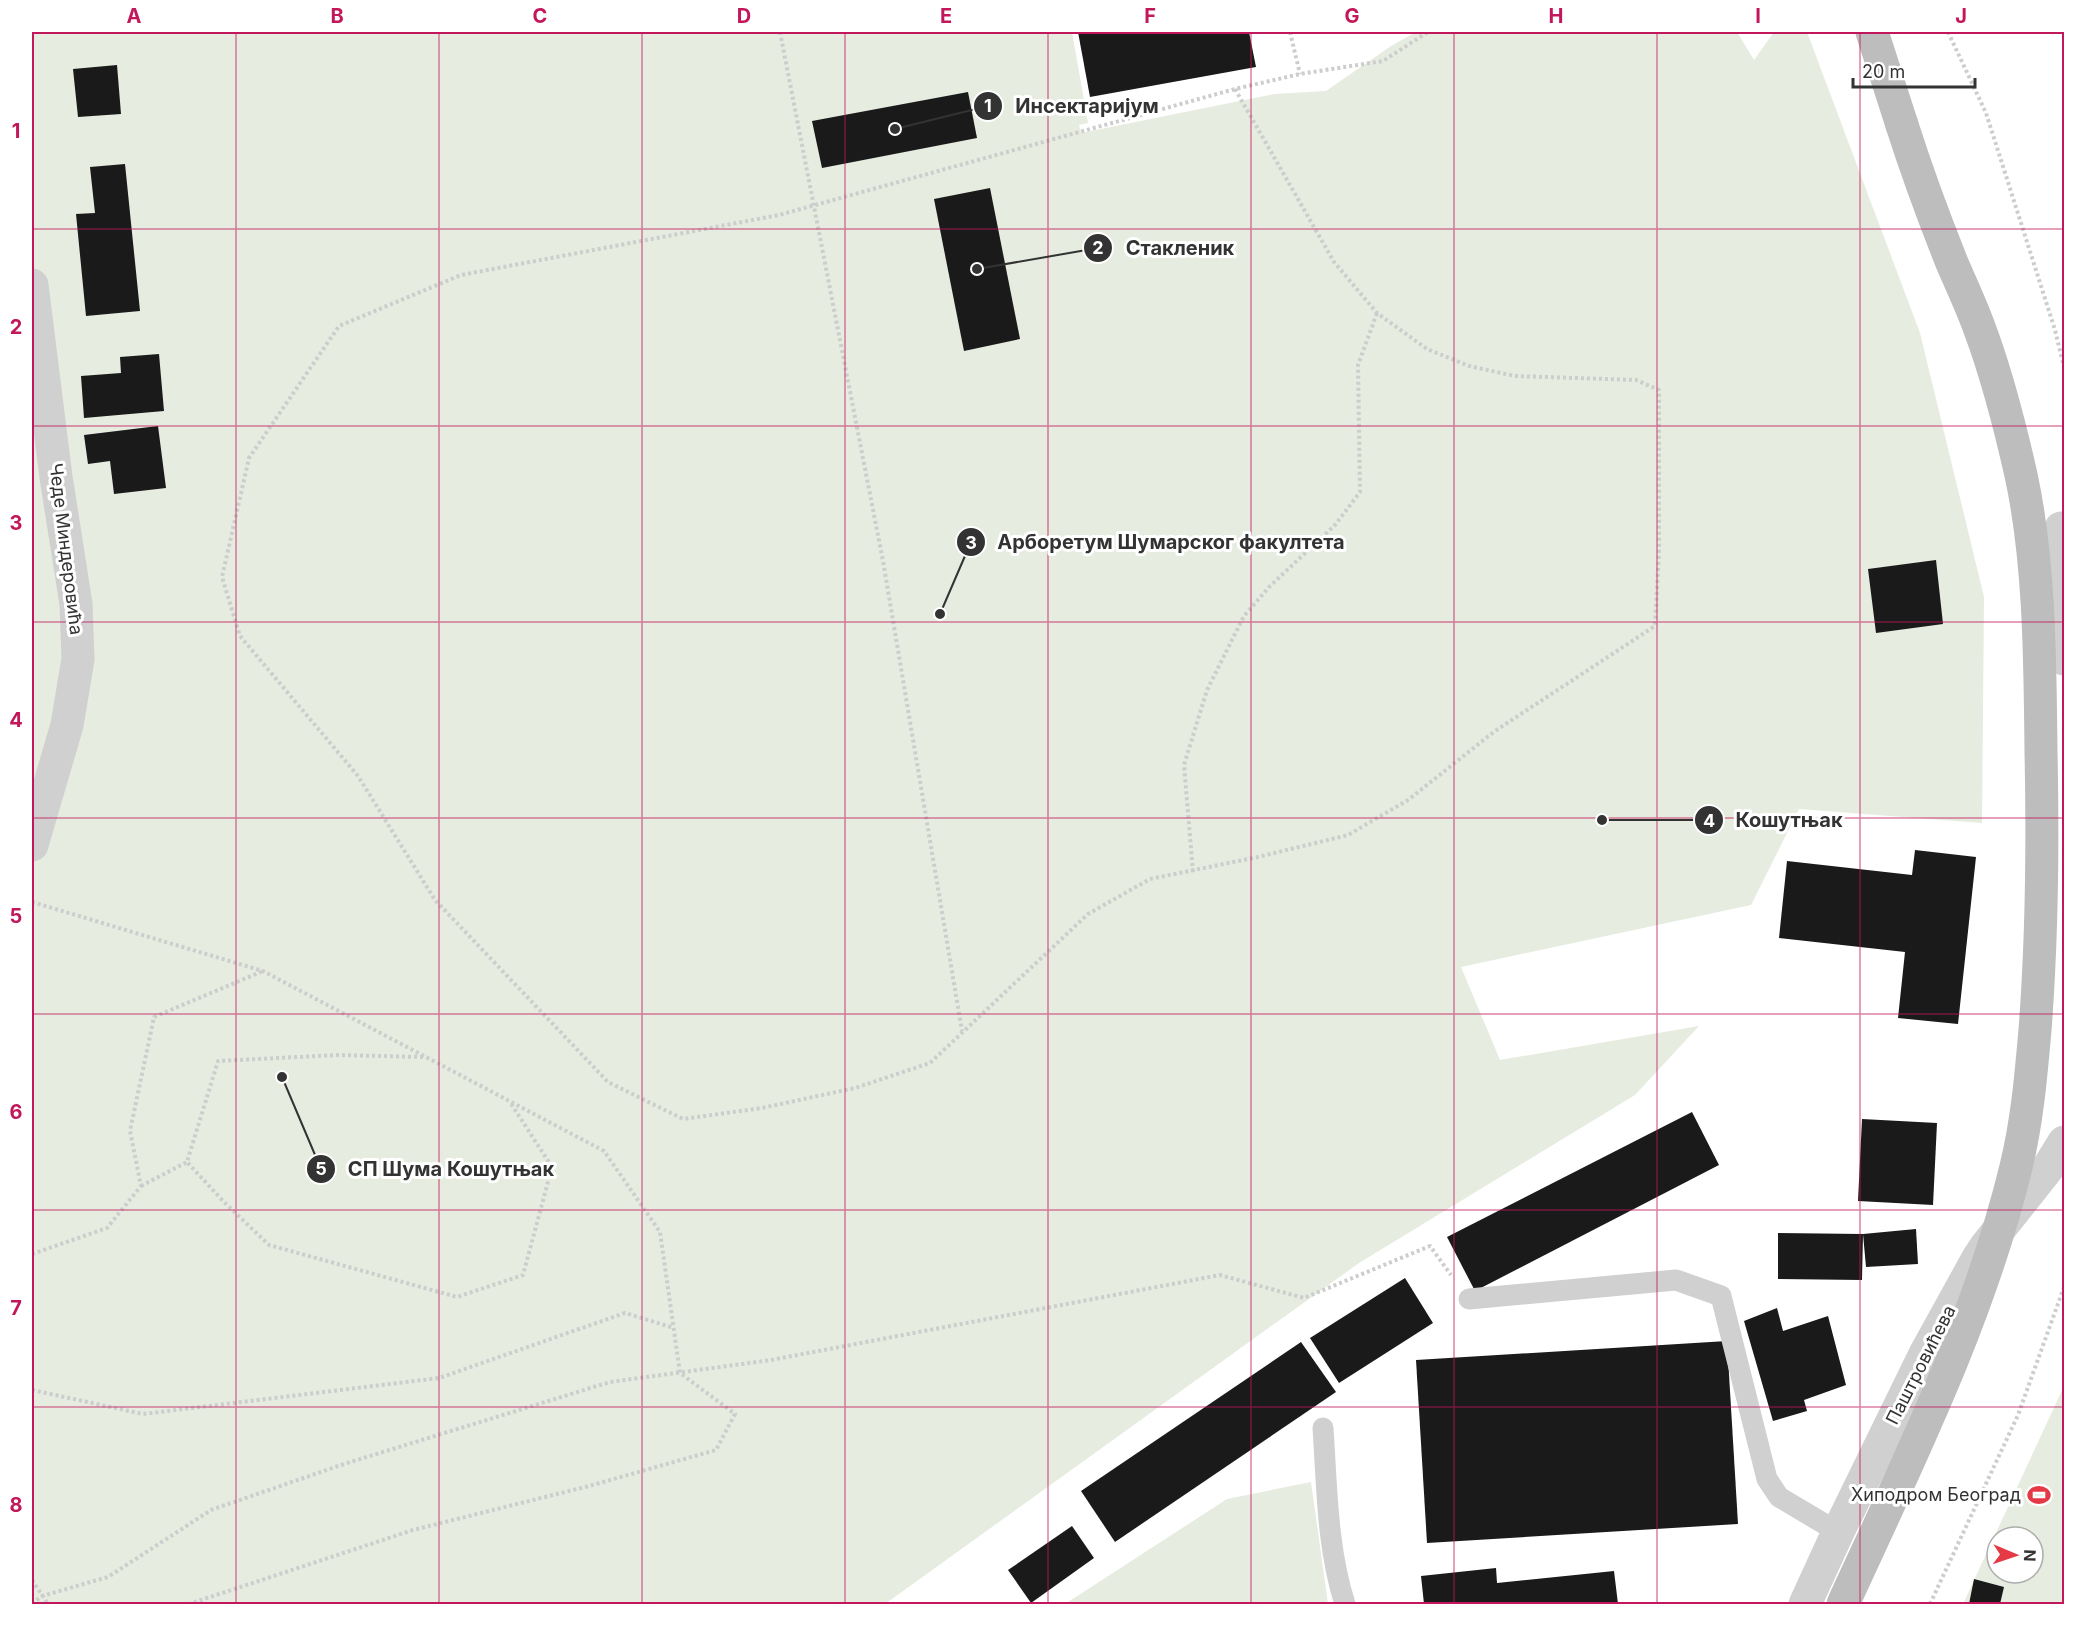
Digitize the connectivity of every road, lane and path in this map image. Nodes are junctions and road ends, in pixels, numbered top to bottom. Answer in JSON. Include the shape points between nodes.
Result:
{"nodes":[{"id":1,"x":780,"y":32,"type":"edge"},
{"id":2,"x":1290,"y":32,"type":"edge"},
{"id":3,"x":1428,"y":32,"type":"edge"},
{"id":4,"x":1872,"y":32,"type":"edge"},
{"id":5,"x":1948,"y":32,"type":"edge"},
{"id":6,"x":1300,"y":74,"type":"junction"},
{"id":7,"x":1235,"y":89,"type":"junction"},
{"id":8,"x":814,"y":206,"type":"junction"},
{"id":9,"x":32,"y":285,"type":"edge"},
{"id":10,"x":1377,"y":313,"type":"junction"},
{"id":11,"x":2064,"y":367,"type":"edge"},
{"id":12,"x":2061,"y":528,"type":"dead end"},
{"id":13,"x":2064,"y":659,"type":"edge"},
{"id":14,"x":32,"y":845,"type":"edge"},
{"id":15,"x":1193,"y":872,"type":"junction"},
{"id":16,"x":32,"y":902,"type":"edge"},
{"id":17,"x":263,"y":970,"type":"junction"},
{"id":18,"x":962,"y":1032,"type":"junction"},
{"id":19,"x":426,"y":1057,"type":"junction"},
{"id":20,"x":510,"y":1102,"type":"junction"},
{"id":21,"x":2064,"y":1142,"type":"edge"},
{"id":22,"x":187,"y":1162,"type":"junction"},
{"id":23,"x":141,"y":1186,"type":"junction"},
{"id":24,"x":32,"y":1254,"type":"edge"},
{"id":25,"x":2064,"y":1287,"type":"edge"},
{"id":26,"x":1469,"y":1299,"type":"joint"},
{"id":27,"x":674,"y":1328,"type":"junction"},
{"id":28,"x":680,"y":1373,"type":"junction"},
{"id":29,"x":32,"y":1390,"type":"edge"},
{"id":30,"x":1323,"y":1428,"type":"dead end"},
{"id":31,"x":1838,"y":1532,"type":"junction"},
{"id":32,"x":32,"y":1580,"type":"edge"},
{"id":33,"x":42,"y":1596,"type":"junction"},
{"id":34,"x":32,"y":1604,"type":"edge"},
{"id":35,"x":48,"y":1605,"type":"edge"},
{"id":36,"x":189,"y":1605,"type":"edge"},
{"id":37,"x":1345,"y":1605,"type":"edge"},
{"id":38,"x":1804,"y":1605,"type":"edge"},
{"id":39,"x":1844,"y":1605,"type":"edge"},
{"id":40,"x":1930,"y":1605,"type":"edge"}],
"edges":[{"from":1,"to":8,"type":"path"},
{"from":2,"to":6,"type":"path"},
{"from":3,"to":6,"type":"path","via":[[1383,61]]},
{"from":4,"to":39,"type":"main road","bridge":true,"via":[[1927,200],[1980,329],[2022,479],[2031,537],[2039,649],[2039,981],[2025,1122],[1999,1232],[1945,1378]]},
{"from":5,"to":11,"type":"path","via":[[1986,113]]},
{"from":6,"to":7,"type":"path"},
{"from":7,"to":8,"type":"path"},
{"from":7,"to":10,"type":"path","via":[[1334,262]]},
{"from":8,"to":18,"type":"path","via":[[883,561]]},
{"from":8,"to":18,"type":"path","via":[[461,275],[339,326],[249,458],[222,577],[240,636],[358,776],[435,900],[608,1082],[683,1119],[762,1108],[855,1088],[930,1063]]},
{"from":9,"to":14,"type":"street","name":"Чеде Миндеровића","via":[[76,604],[78,659],[67,725]]},
{"from":10,"to":15,"type":"path","via":[[1358,364],[1360,492],[1335,525],[1244,616],[1207,690],[1184,765]]},
{"from":10,"to":15,"type":"path","via":[[1427,349],[1469,366],[1515,376],[1636,380],[1659,390],[1655,626],[1495,730],[1408,800],[1348,836]]},
{"from":12,"to":13,"type":"street"},
{"from":15,"to":18,"type":"path","via":[[1150,879],[1088,914]]},
{"from":16,"to":17,"type":"path"},
{"from":17,"to":19,"type":"path"},
{"from":17,"to":23,"type":"path","via":[[154,1017],[130,1131]]},
{"from":19,"to":20,"type":"path"},
{"from":19,"to":22,"type":"path","via":[[338,1055],[218,1061]]},
{"from":20,"to":22,"type":"path","via":[[552,1167],[523,1275],[457,1297],[269,1245]]},
{"from":20,"to":27,"type":"path","via":[[604,1151],[660,1232]]},
{"from":21,"to":31,"type":"street","name":"Паштровићева","via":[[1978,1258],[1925,1354]]},
{"from":22,"to":23,"type":"path"},
{"from":23,"to":24,"type":"path","via":[[107,1228]]},
{"from":25,"to":40,"type":"path","via":[[2018,1415]]},
{"from":26,"to":28,"type":"path","via":[[1430,1246],[1304,1298],[1220,1275],[771,1360]]},
{"from":26,"to":31,"type":"lane","via":[[1677,1280],[1721,1296],[1767,1479],[1779,1497]]},
{"from":27,"to":28,"type":"path"},
{"from":27,"to":29,"type":"path","via":[[625,1313],[439,1378],[143,1413]]},
{"from":28,"to":33,"type":"path","via":[[610,1382],[344,1464],[211,1510],[108,1577]]},
{"from":28,"to":36,"type":"path","via":[[735,1414],[717,1450],[413,1530]]},
{"from":30,"to":37,"type":"lane","via":[[1330,1537]]},
{"from":31,"to":38,"type":"street","name":"Паштровићева"},
{"from":32,"to":33,"type":"path"},
{"from":33,"to":34,"type":"path"},
{"from":33,"to":35,"type":"path"}]}
